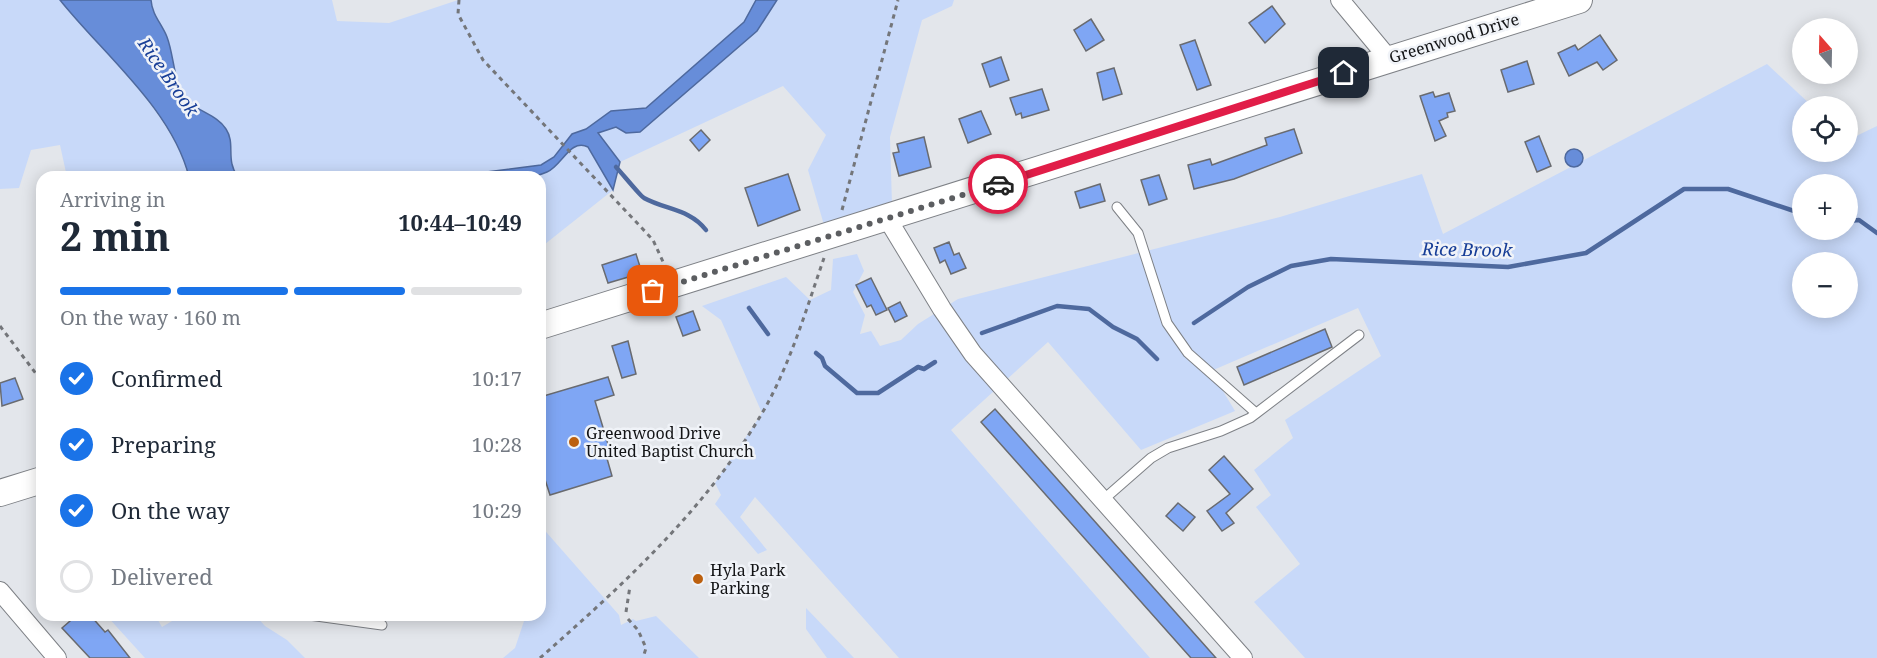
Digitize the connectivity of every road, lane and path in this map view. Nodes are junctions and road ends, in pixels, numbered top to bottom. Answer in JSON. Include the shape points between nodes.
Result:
{"nodes":[{"id":1,"x":459,"y":0,"type":"edge"},
{"id":2,"x":898,"y":0,"type":"edge"},
{"id":3,"x":1340,"y":0,"type":"edge"},
{"id":4,"x":1564,"y":2,"type":"edge"},
{"id":5,"x":1389,"y":59,"type":"junction"},
{"id":6,"x":1117,"y":207,"type":"dead end"},
{"id":7,"x":887,"y":218,"type":"junction"},
{"id":8,"x":839,"y":220,"type":"dead end"},
{"id":9,"x":826,"y":253,"type":"dead end"},
{"id":10,"x":672,"y":285,"type":"junction"},
{"id":11,"x":546,"y":324,"type":"edge"},
{"id":12,"x":0,"y":326,"type":"edge"},
{"id":13,"x":1359,"y":335,"type":"dead end"},
{"id":14,"x":36,"y":374,"type":"edge"},
{"id":15,"x":1256,"y":413,"type":"junction"},
{"id":16,"x":36,"y":482,"type":"edge"},
{"id":17,"x":0,"y":493,"type":"edge"},
{"id":18,"x":1103,"y":501,"type":"junction"},
{"id":19,"x":630,"y":586,"type":"dead end"},
{"id":20,"x":0,"y":591,"type":"edge"},
{"id":21,"x":626,"y":612,"type":"dead end"},
{"id":22,"x":628,"y":619,"type":"dead end"},
{"id":23,"x":353,"y":621,"type":"edge"},
{"id":24,"x":382,"y":625,"type":"dead end"},
{"id":25,"x":57,"y":658,"type":"edge"},
{"id":26,"x":542,"y":658,"type":"edge"},
{"id":27,"x":643,"y":658,"type":"edge"},
{"id":28,"x":1243,"y":658,"type":"edge"}],
"edges":[{"from":1,"to":10,"type":"path","via":[[458,14],[483,60],[652,240]]},
{"from":2,"to":8,"type":"path"},
{"from":3,"to":5,"type":"street"},
{"from":4,"to":5,"type":"main road","name":"Greenwood Drive"},
{"from":5,"to":7,"type":"main road","name":"Greenwood Drive"},
{"from":6,"to":15,"type":"lane","via":[[1138,232],[1167,323],[1188,353]]},
{"from":7,"to":10,"type":"main road","name":"Greenwood Drive"},
{"from":7,"to":18,"type":"street","via":[[973,354]]},
{"from":9,"to":26,"type":"path","via":[[785,363],[744,441],[696,507],[605,601]]},
{"from":10,"to":11,"type":"main road","name":"Greenwood Drive"},
{"from":12,"to":14,"type":"path"},
{"from":13,"to":15,"type":"lane"},
{"from":15,"to":18,"type":"lane","via":[[1221,431],[1168,448]]},
{"from":16,"to":17,"type":"main road"},
{"from":18,"to":28,"type":"street"},
{"from":19,"to":21,"type":"path"},
{"from":20,"to":25,"type":"street"},
{"from":22,"to":27,"type":"path","via":[[646,648]]},
{"from":23,"to":24,"type":"lane"}]}
